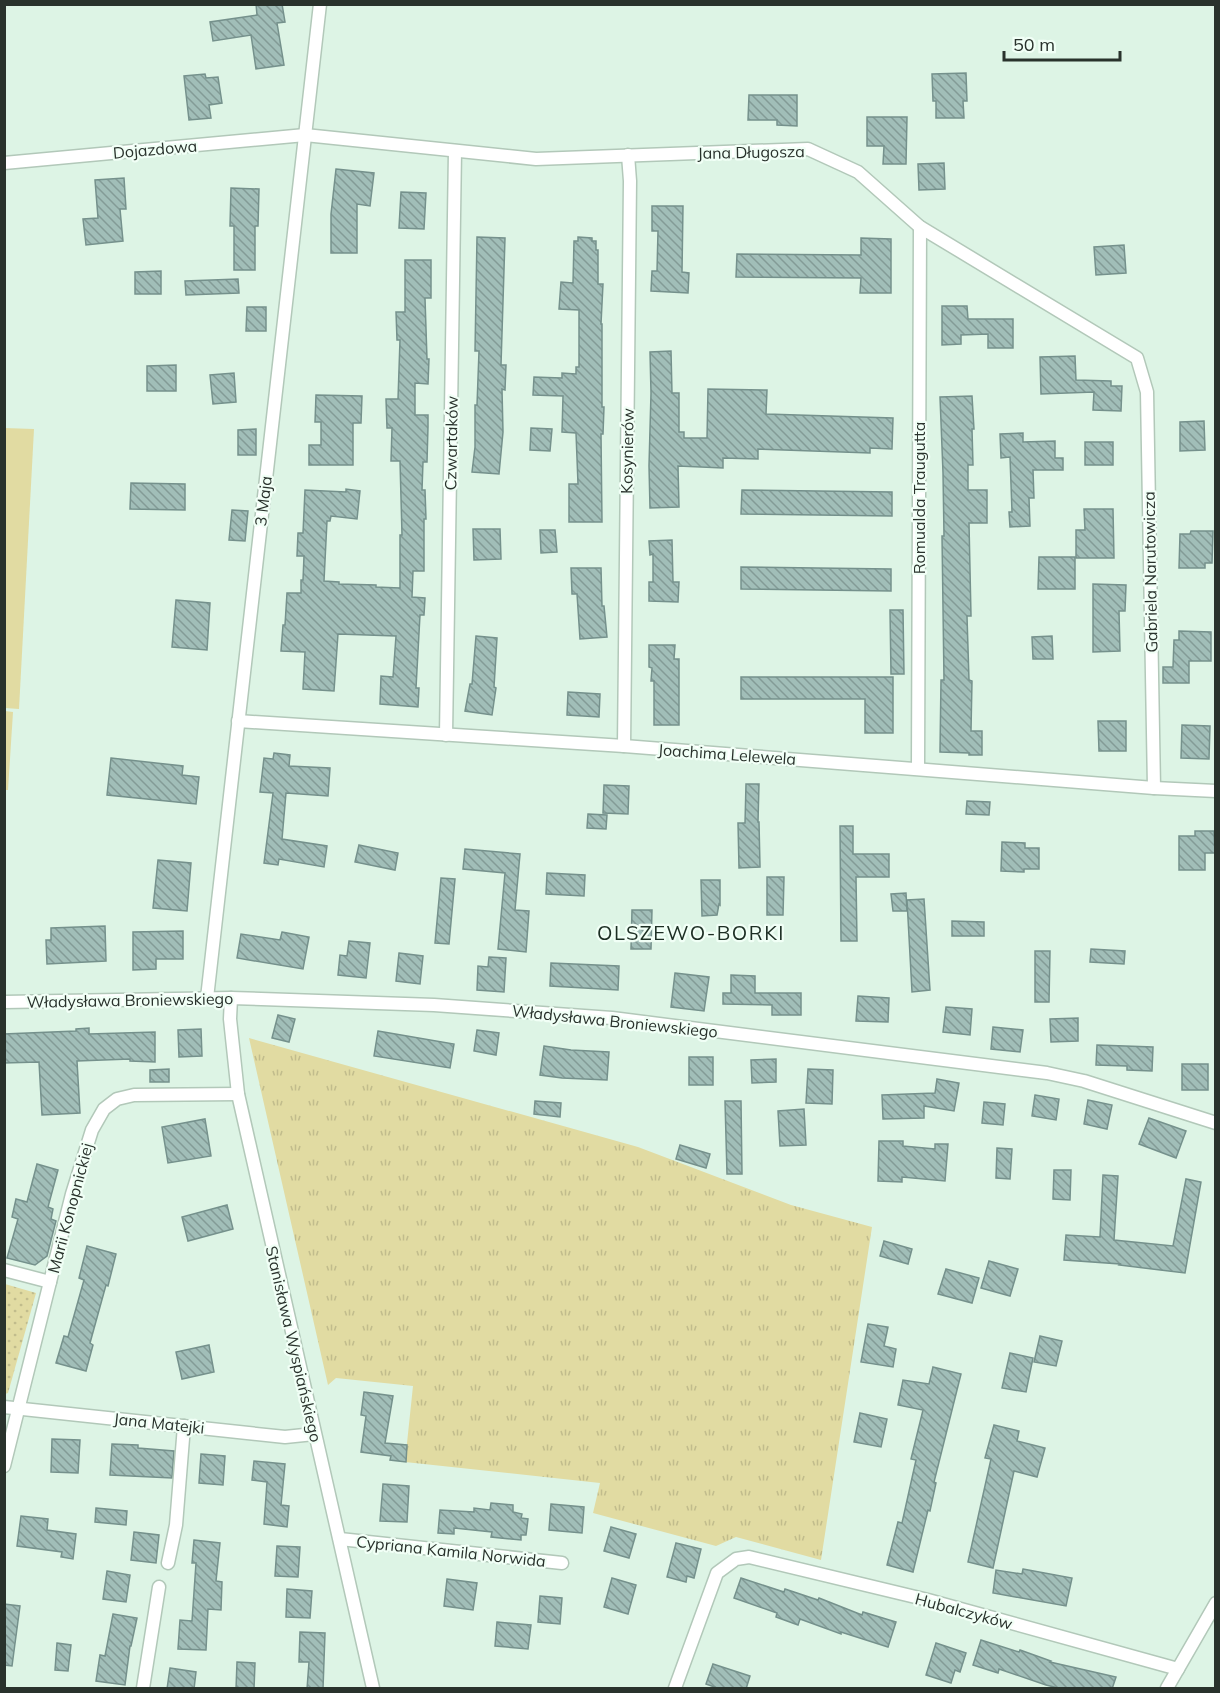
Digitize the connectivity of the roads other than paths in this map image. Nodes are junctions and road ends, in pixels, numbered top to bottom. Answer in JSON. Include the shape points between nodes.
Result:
{"nodes":[{"id":1,"x":320,"y":4,"type":"edge"},
{"id":2,"x":305,"y":135,"type":"junction"},
{"id":3,"x":455,"y":151,"type":"junction"},
{"id":4,"x":628,"y":155,"type":"junction"},
{"id":5,"x":4,"y":163,"type":"edge"},
{"id":6,"x":920,"y":227,"type":"junction"},
{"id":7,"x":1137,"y":358,"type":"joint"},
{"id":8,"x":238,"y":721,"type":"junction"},
{"id":9,"x":446,"y":735,"type":"junction"},
{"id":10,"x":624,"y":746,"type":"junction"},
{"id":11,"x":918,"y":768,"type":"junction"},
{"id":12,"x":1154,"y":788,"type":"junction"},
{"id":13,"x":1215,"y":791,"type":"edge"},
{"id":14,"x":207,"y":998,"type":"junction"},
{"id":15,"x":231,"y":998,"type":"junction"},
{"id":16,"x":4,"y":1002,"type":"edge"},
{"id":17,"x":238,"y":1094,"type":"junction"},
{"id":18,"x":1215,"y":1123,"type":"edge"},
{"id":19,"x":4,"y":1270,"type":"edge"},
{"id":20,"x":50,"y":1282,"type":"junction"},
{"id":21,"x":4,"y":1407,"type":"edge"},
{"id":22,"x":19,"y":1408,"type":"junction"},
{"id":23,"x":184,"y":1426,"type":"junction"},
{"id":24,"x":314,"y":1434,"type":"junction"},
{"id":25,"x":4,"y":1466,"type":"edge"},
{"id":26,"x":340,"y":1539,"type":"junction"},
{"id":27,"x":168,"y":1563,"type":"dead end"},
{"id":28,"x":562,"y":1563,"type":"dead end"},
{"id":29,"x":159,"y":1587,"type":"dead end"},
{"id":30,"x":1215,"y":1603,"type":"edge"},
{"id":31,"x":1178,"y":1669,"type":"junction"},
{"id":32,"x":143,"y":1689,"type":"edge"},
{"id":33,"x":373,"y":1689,"type":"edge"},
{"id":34,"x":675,"y":1689,"type":"edge"},
{"id":35,"x":1167,"y":1689,"type":"edge"}],
"edges":[{"from":1,"to":2,"type":"street","name":"3 Maja"},
{"from":2,"to":3,"type":"street","name":"Jana Długosza"},
{"from":2,"to":5,"type":"street","name":"Dojazdowa"},
{"from":2,"to":8,"type":"street","name":"3 Maja"},
{"from":3,"to":4,"type":"street","name":"Jana Długosza","via":[[536,159]]},
{"from":3,"to":9,"type":"street","name":"Czwartaków"},
{"from":4,"to":6,"type":"street","name":"Jana Długosza","via":[[808,149],[858,172]]},
{"from":4,"to":10,"type":"street","name":"Kosynierów"},
{"from":6,"to":7,"type":"street","name":"Jana Długosza"},
{"from":6,"to":11,"type":"street","name":"Romualda Traugutta"},
{"from":7,"to":12,"type":"street","name":"Gabriela Narutowicza","via":[[1148,392]]},
{"from":8,"to":9,"type":"street","name":"Joachima Lelewela"},
{"from":8,"to":14,"type":"street","name":"3 Maja"},
{"from":9,"to":10,"type":"street","name":"Joachima Lelewela"},
{"from":10,"to":11,"type":"street","name":"Joachima Lelewela"},
{"from":11,"to":12,"type":"street","name":"Joachima Lelewela"},
{"from":12,"to":13,"type":"street","name":"Joachima Lelewela"},
{"from":14,"to":15,"type":"street","name":"Władysława Broniewskiego"},
{"from":14,"to":16,"type":"street","name":"Władysława Broniewskiego"},
{"from":15,"to":17,"type":"street","name":"Stanisława Wyspiańskiego"},
{"from":15,"to":18,"type":"street","name":"Władysława Broniewskiego","via":[[434,1005],[612,1018],[1014,1068],[1084,1081]]},
{"from":17,"to":20,"type":"street","name":"Marii Konopnickiej","via":[[134,1095],[117,1099],[104,1109],[83,1155]]},
{"from":17,"to":24,"type":"street","name":"Stanisława Wyspiańskiego"},
{"from":19,"to":20,"type":"street"},
{"from":20,"to":22,"type":"street","name":"Marii Konopnickiej"},
{"from":21,"to":22,"type":"street","name":"Jana Matejki"},
{"from":22,"to":23,"type":"street","name":"Jana Matejki"},
{"from":22,"to":25,"type":"street","name":"Marii Konopnickiej"},
{"from":23,"to":24,"type":"street","name":"Jana Matejki","via":[[285,1437]]},
{"from":23,"to":27,"type":"street","via":[[176,1525]]},
{"from":24,"to":26,"type":"street","name":"Stanisława Wyspiańskiego"},
{"from":26,"to":28,"type":"street","name":"Cypriana Kamila Norwida"},
{"from":26,"to":33,"type":"street","name":"Stanisława Wyspiańskiego"},
{"from":29,"to":32,"type":"street"},
{"from":30,"to":31,"type":"street"},
{"from":31,"to":34,"type":"street","name":"Hubalczyków","via":[[928,1600],[749,1557],[736,1559],[717,1573]]},
{"from":31,"to":35,"type":"street"}]}
